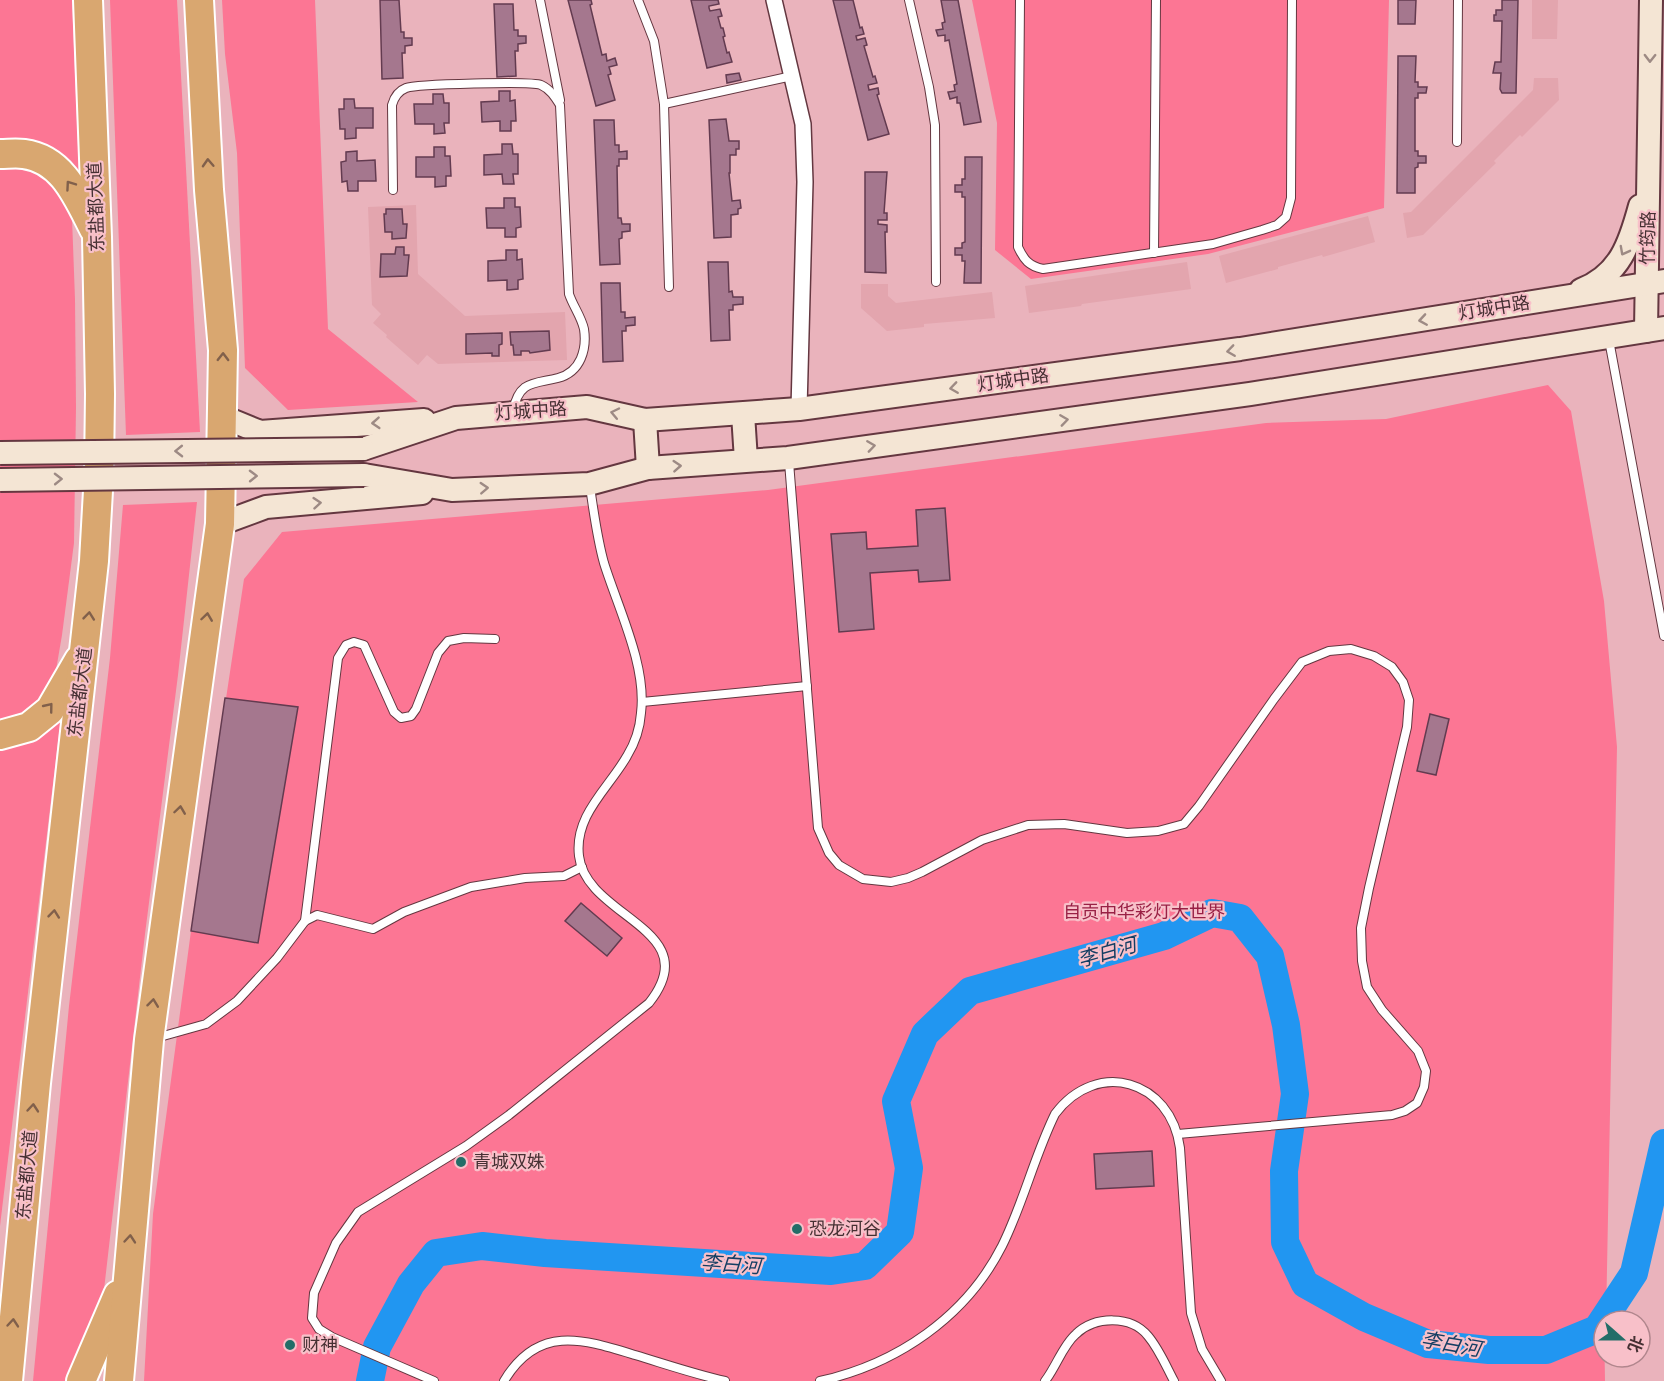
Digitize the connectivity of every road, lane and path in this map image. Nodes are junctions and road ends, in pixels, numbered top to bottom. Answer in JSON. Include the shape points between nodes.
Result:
{"nodes":[{"id":1,"x":88,"y":0,"type":"edge"},
{"id":2,"x":199,"y":0,"type":"edge"},
{"id":3,"x":540,"y":0,"type":"edge"},
{"id":4,"x":638,"y":0,"type":"edge"},
{"id":5,"x":774,"y":0,"type":"edge"},
{"id":6,"x":909,"y":0,"type":"edge"},
{"id":7,"x":1020,"y":0,"type":"edge"},
{"id":8,"x":1156,"y":0,"type":"edge"},
{"id":9,"x":1292,"y":0,"type":"edge"},
{"id":10,"x":1458,"y":0,"type":"edge"},
{"id":11,"x":1651,"y":0,"type":"edge"},
{"id":12,"x":792,"y":76,"type":"junction"},
{"id":13,"x":664,"y":104,"type":"junction"},
{"id":14,"x":560,"y":105,"type":"junction"},
{"id":15,"x":1456,"y":142,"type":"dead end"},
{"id":16,"x":0,"y":154,"type":"edge"},
{"id":17,"x":1648,"y":176,"type":"junction"},
{"id":18,"x":393,"y":190,"type":"dead end"},
{"id":19,"x":98,"y":237,"type":"junction"},
{"id":20,"x":1154,"y":253,"type":"junction"},
{"id":21,"x":936,"y":282,"type":"dead end"},
{"id":22,"x":1655,"y":283,"type":"edge"},
{"id":23,"x":669,"y":287,"type":"dead end"},
{"id":24,"x":1558,"y":298,"type":"junction"},
{"id":25,"x":1655,"y":330,"type":"edge"},
{"id":26,"x":1609,"y":337,"type":"junction"},
{"id":27,"x":799,"y":409,"type":"junction"},
{"id":28,"x":513,"y":412,"type":"junction"},
{"id":29,"x":743,"y":414,"type":"junction"},
{"id":30,"x":221,"y":416,"type":"junction"},
{"id":31,"x":456,"y":418,"type":"junction"},
{"id":32,"x":645,"y":420,"type":"junction"},
{"id":33,"x":0,"y":453,"type":"edge"},
{"id":34,"x":788,"y":458,"type":"junction"},
{"id":35,"x":746,"y":460,"type":"junction"},
{"id":36,"x":648,"y":468,"type":"junction"},
{"id":37,"x":0,"y":480,"type":"edge"},
{"id":38,"x":590,"y":484,"type":"junction"},
{"id":39,"x":452,"y":490,"type":"junction"},
{"id":40,"x":220,"y":524,"type":"junction"},
{"id":41,"x":1664,"y":636,"type":"edge"},
{"id":42,"x":495,"y":639,"type":"dead end"},
{"id":43,"x":85,"y":650,"type":"junction"},
{"id":44,"x":807,"y":686,"type":"junction"},
{"id":45,"x":642,"y":702,"type":"junction"},
{"id":46,"x":0,"y":735,"type":"edge"},
{"id":47,"x":582,"y":867,"type":"junction"},
{"id":48,"x":305,"y":921,"type":"junction"},
{"id":49,"x":149,"y":1040,"type":"junction"},
{"id":50,"x":1178,"y":1134,"type":"junction"},
{"id":51,"x":127,"y":1273,"type":"junction"},
{"id":52,"x":8,"y":1381,"type":"edge"},
{"id":53,"x":81,"y":1381,"type":"edge"},
{"id":54,"x":119,"y":1381,"type":"edge"},
{"id":55,"x":434,"y":1381,"type":"edge"},
{"id":56,"x":504,"y":1381,"type":"edge"},
{"id":57,"x":725,"y":1381,"type":"edge"},
{"id":58,"x":820,"y":1381,"type":"edge"},
{"id":59,"x":1045,"y":1381,"type":"edge"},
{"id":60,"x":1174,"y":1381,"type":"edge"},
{"id":61,"x":1221,"y":1381,"type":"edge"}],
"edges":[{"from":1,"to":19,"type":"highway","name":"东盐都大道"},
{"from":30,"to":2,"type":"highway","one_way":true,"via":[[223,350],[209,190]]},
{"from":3,"to":14,"type":"lane"},
{"from":4,"to":13,"type":"lane","via":[[654,41]]},
{"from":5,"to":12,"type":"street"},
{"from":6,"to":21,"type":"lane","via":[[935,125]]},
{"from":7,"to":20,"type":"lane","via":[[1017,231],[1023,260],[1033,267],[1051,269]]},
{"from":8,"to":20,"type":"lane"},
{"from":9,"to":20,"type":"lane","via":[[1290,198],[1286,217],[1277,225],[1213,244]]},
{"from":10,"to":15,"type":"lane"},
{"from":11,"to":17,"type":"main road","name":"竹筠路","one_way":true},
{"from":12,"to":13,"type":"lane"},
{"from":12,"to":27,"type":"street","via":[[802,124],[805,182]]},
{"from":13,"to":23,"type":"lane"},
{"from":14,"to":18,"type":"lane","via":[[549,90],[534,83],[405,88],[392,105]]},
{"from":14,"to":28,"type":"lane","via":[[569,294],[582,321],[584,351],[568,374],[535,382],[523,390]]},
{"from":19,"to":16,"type":"highway","one_way":true,"via":[[70,183],[51,163],[25,154]]},
{"from":17,"to":22,"type":"main road","name":"竹筠路"},
{"from":17,"to":24,"type":"main road","one_way":true,"via":[[1636,223],[1613,269],[1598,284]]},
{"from":43,"to":19,"type":"highway","name":"东盐都大道","one_way":true,"via":[[99,473]]},
{"from":22,"to":24,"type":"main road","name":"灯城中路"},
{"from":22,"to":25,"type":"main road","name":"竹筠路"},
{"from":24,"to":27,"type":"main road","name":"灯城中路","one_way":true,"via":[[1240,349]]},
{"from":25,"to":26,"type":"main road"},
{"from":34,"to":26,"type":"main road","one_way":true,"via":[[1250,394]]},
{"from":26,"to":41,"type":"lane"},
{"from":27,"to":29,"type":"main road","name":"灯城中路"},
{"from":28,"to":31,"type":"main road","name":"灯城中路"},
{"from":32,"to":28,"type":"main road","name":"灯城中路","one_way":true,"via":[[587,407]]},
{"from":29,"to":32,"type":"main road","name":"灯城中路"},
{"from":29,"to":35,"type":"main road"},
{"from":31,"to":30,"type":"main road","one_way":true,"via":[[260,432]]},
{"from":30,"to":40,"type":"highway"},
{"from":31,"to":33,"type":"main road","name":"灯城中路","one_way":true,"bridge":true,"via":[[363,449]]},
{"from":32,"to":36,"type":"main road"},
{"from":34,"to":35,"type":"main road"},
{"from":34,"to":44,"type":"lane"},
{"from":36,"to":35,"type":"main road","one_way":true},
{"from":36,"to":38,"type":"main road"},
{"from":37,"to":39,"type":"main road","one_way":true,"bridge":true,"via":[[364,475]]},
{"from":39,"to":38,"type":"main road","one_way":true},
{"from":38,"to":45,"type":"lane","via":[[604,562],[638,664]]},
{"from":40,"to":39,"type":"main road","one_way":true,"via":[[266,507]]},
{"from":49,"to":40,"type":"highway","one_way":true},
{"from":42,"to":48,"type":"lane","via":[[447,641],[438,653],[416,709],[411,717],[401,718],[394,712],[364,645],[346,645],[338,658]]},
{"from":46,"to":43,"type":"highway","one_way":true,"via":[[29,727],[50,710]]},
{"from":52,"to":43,"type":"highway","name":"东盐都大道","one_way":true,"via":[[36,1083]]},
{"from":44,"to":45,"type":"lane"},
{"from":44,"to":50,"type":"lane","via":[[816,816],[822,839],[839,865],[851,873],[891,882],[909,878],[982,840],[1028,825],[1064,824],[1127,834],[1184,824],[1302,662],[1329,651],[1351,649],[1392,667],[1409,699],[1407,727],[1361,928],[1362,961],[1367,987],[1418,1052],[1426,1071],[1417,1103],[1392,1115]]},
{"from":45,"to":47,"type":"lane","via":[[639,727],[627,756],[586,815],[578,844]]},
{"from":47,"to":48,"type":"lane","via":[[564,876],[471,887],[404,912],[373,929],[317,915]]},
{"from":47,"to":55,"type":"lane","via":[[597,891],[656,940],[666,967],[663,982],[649,1003],[509,1115],[358,1212],[336,1244],[314,1293],[312,1318],[319,1329]]},
{"from":48,"to":49,"type":"lane","via":[[278,958],[237,1001],[206,1024]]},
{"from":51,"to":49,"type":"highway","one_way":true},
{"from":50,"to":58,"type":"lane","via":[[1162,1105],[1142,1089],[1117,1083],[1089,1086],[1076,1092],[1055,1114],[1001,1247],[968,1296],[915,1343],[867,1368]]},
{"from":50,"to":61,"type":"lane","via":[[1191,1313],[1202,1349]]},
{"from":51,"to":53,"type":"highway"},
{"from":51,"to":54,"type":"highway"},
{"from":56,"to":57,"type":"lane","via":[[521,1359],[536,1348],[568,1340],[592,1342]]},
{"from":59,"to":60,"type":"lane","via":[[1075,1334],[1108,1320],[1135,1326],[1147,1335]]}]}
